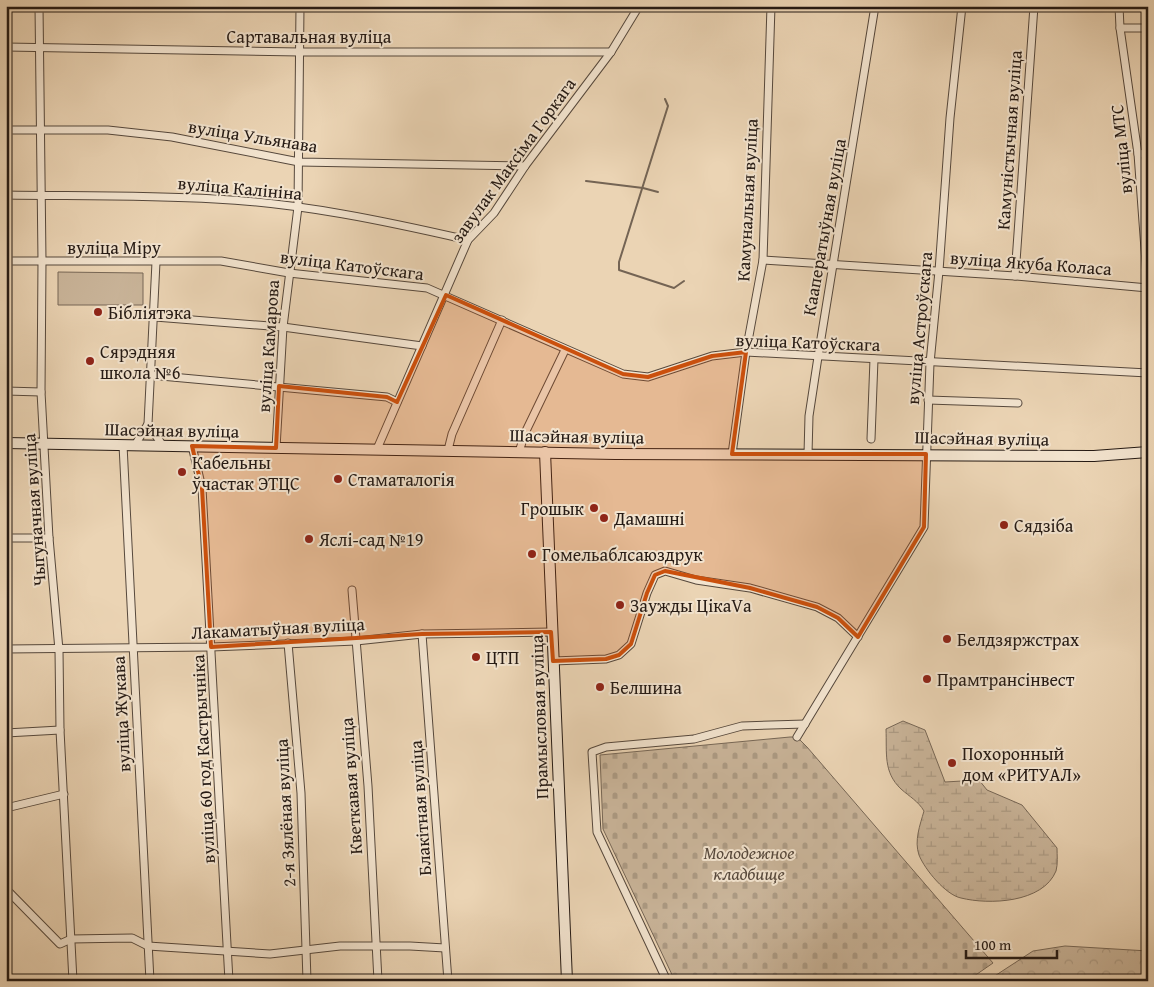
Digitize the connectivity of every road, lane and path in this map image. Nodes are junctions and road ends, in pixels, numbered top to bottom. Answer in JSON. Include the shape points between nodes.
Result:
{"nodes":[{"id":1,"x":39,"y":6,"type":"edge"},
{"id":2,"x":300,"y":6,"type":"edge"},
{"id":3,"x":639,"y":6,"type":"edge"},
{"id":4,"x":771,"y":6,"type":"edge"},
{"id":5,"x":875,"y":6,"type":"edge"},
{"id":6,"x":962,"y":6,"type":"edge"},
{"id":7,"x":1034,"y":6,"type":"edge"},
{"id":8,"x":1119,"y":6,"type":"edge"},
{"id":9,"x":1120,"y":28,"type":"junction"},
{"id":10,"x":1148,"y":28,"type":"edge"},
{"id":11,"x":6,"y":47,"type":"edge"},
{"id":12,"x":39,"y":47,"type":"junction"},
{"id":13,"x":300,"y":52,"type":"junction"},
{"id":14,"x":611,"y":52,"type":"junction"},
{"id":15,"x":6,"y":130,"type":"edge"},
{"id":16,"x":40,"y":130,"type":"junction"},
{"id":17,"x":1148,"y":153,"type":"edge"},
{"id":18,"x":1138,"y":154,"type":"junction"},
{"id":19,"x":299,"y":162,"type":"junction"},
{"id":20,"x":525,"y":166,"type":"junction"},
{"id":21,"x":6,"y":195,"type":"edge"},
{"id":22,"x":41,"y":196,"type":"junction"},
{"id":23,"x":298,"y":207,"type":"junction"},
{"id":24,"x":468,"y":240,"type":"junction"},
{"id":25,"x":763,"y":260,"type":"junction"},
{"id":26,"x":6,"y":261,"type":"edge"},
{"id":27,"x":42,"y":261,"type":"junction"},
{"id":28,"x":221,"y":261,"type":"joint"},
{"id":29,"x":156,"y":262,"type":"junction"},
{"id":30,"x":832,"y":265,"type":"junction"},
{"id":31,"x":939,"y":271,"type":"junction"},
{"id":32,"x":289,"y":273,"type":"junction"},
{"id":33,"x":1014,"y":276,"type":"junction"},
{"id":34,"x":1148,"y":289,"type":"edge"},
{"id":35,"x":446,"y":295,"type":"junction"},
{"id":36,"x":155,"y":317,"type":"junction"},
{"id":37,"x":502,"y":320,"type":"junction"},
{"id":38,"x":283,"y":327,"type":"junction"},
{"id":39,"x":422,"y":346,"type":"junction"},
{"id":40,"x":565,"y":350,"type":"junction"},
{"id":41,"x":746,"y":352,"type":"junction"},
{"id":42,"x":818,"y":357,"type":"junction"},
{"id":43,"x":874,"y":359,"type":"junction"},
{"id":44,"x":930,"y":363,"type":"junction"},
{"id":45,"x":1148,"y":373,"type":"edge"},
{"id":46,"x":150,"y":375,"type":"junction"},
{"id":47,"x":279,"y":386,"type":"junction"},
{"id":48,"x":6,"y":391,"type":"edge"},
{"id":49,"x":41,"y":392,"type":"junction"},
{"id":50,"x":928,"y":400,"type":"junction"},
{"id":51,"x":397,"y":402,"type":"junction"},
{"id":52,"x":1018,"y":402,"type":"dead end"},
{"id":53,"x":148,"y":424,"type":"junction"},
{"id":54,"x":871,"y":439,"type":"dead end"},
{"id":55,"x":6,"y":443,"type":"edge"},
{"id":56,"x":44,"y":444,"type":"junction"},
{"id":57,"x":123,"y":445,"type":"junction"},
{"id":58,"x":135,"y":445,"type":"junction"},
{"id":59,"x":164,"y":446,"type":"junction"},
{"id":60,"x":192,"y":446,"type":"junction"},
{"id":61,"x":276,"y":448,"type":"junction"},
{"id":62,"x":377,"y":449,"type":"junction"},
{"id":63,"x":448,"y":450,"type":"junction"},
{"id":64,"x":520,"y":452,"type":"junction"},
{"id":65,"x":545,"y":452,"type":"junction"},
{"id":66,"x":1148,"y":452,"type":"edge"},
{"id":67,"x":732,"y":454,"type":"junction"},
{"id":68,"x":808,"y":454,"type":"junction"},
{"id":69,"x":926,"y":454,"type":"junction"},
{"id":70,"x":6,"y":538,"type":"edge"},
{"id":71,"x":49,"y":538,"type":"junction"},
{"id":72,"x":352,"y":590,"type":"dead end"},
{"id":73,"x":551,"y":632,"type":"junction"},
{"id":74,"x":422,"y":634,"type":"junction"},
{"id":75,"x":858,"y":637,"type":"junction"},
{"id":76,"x":356,"y":641,"type":"junction"},
{"id":77,"x":288,"y":643,"type":"junction"},
{"id":78,"x":133,"y":647,"type":"junction"},
{"id":79,"x":211,"y":647,"type":"junction"},
{"id":80,"x":6,"y":649,"type":"edge"},
{"id":81,"x":59,"y":650,"type":"junction"},
{"id":82,"x":553,"y":661,"type":"junction"},
{"id":83,"x":805,"y":724,"type":"junction"},
{"id":84,"x":60,"y":730,"type":"junction"},
{"id":85,"x":6,"y":733,"type":"edge"},
{"id":86,"x":797,"y":737,"type":"dead end"},
{"id":87,"x":64,"y":794,"type":"junction"},
{"id":88,"x":6,"y":808,"type":"edge"},
{"id":89,"x":6,"y":889,"type":"edge"},
{"id":90,"x":148,"y":930,"type":"junction"},
{"id":91,"x":132,"y":938,"type":"junction"},
{"id":92,"x":71,"y":939,"type":"junction"},
{"id":93,"x":376,"y":945,"type":"junction"},
{"id":94,"x":148,"y":946,"type":"junction"},
{"id":95,"x":445,"y":948,"type":"junction"},
{"id":96,"x":228,"y":950,"type":"junction"},
{"id":97,"x":306,"y":950,"type":"junction"},
{"id":98,"x":73,"y":981,"type":"edge"},
{"id":99,"x":150,"y":981,"type":"edge"},
{"id":100,"x":229,"y":981,"type":"edge"},
{"id":101,"x":307,"y":981,"type":"edge"},
{"id":102,"x":378,"y":981,"type":"edge"},
{"id":103,"x":448,"y":981,"type":"edge"},
{"id":104,"x":566,"y":981,"type":"edge"},
{"id":105,"x":667,"y":981,"type":"edge"}],
"edges":[{"from":1,"to":12,"type":"street","name":"Чыгуначная вуліца"},
{"from":2,"to":13,"type":"street","name":"вуліца Камарова"},
{"from":3,"to":14,"type":"street","name":"завулак Максіма Горкага"},
{"from":4,"to":25,"type":"street","name":"Камунальная вуліца"},
{"from":5,"to":30,"type":"street","name":"Кааператыўная вуліца"},
{"from":6,"to":31,"type":"street","name":"вуліца Астроўскага"},
{"from":7,"to":33,"type":"street","name":"Камуністычная вуліца"},
{"from":8,"to":9,"type":"street","name":"вуліца МТС"},
{"from":9,"to":10,"type":"street"},
{"from":9,"to":18,"type":"street","name":"вуліца МТС"},
{"from":11,"to":12,"type":"street","name":"Сартавальная вуліца"},
{"from":12,"to":13,"type":"street","name":"Сартавальная вуліца"},
{"from":12,"to":16,"type":"street","name":"Чыгуначная вуліца"},
{"from":13,"to":14,"type":"street","name":"Сартавальная вуліца"},
{"from":13,"to":19,"type":"street","name":"вуліца Камарова"},
{"from":14,"to":20,"type":"street","name":"завулак Максіма Горкага"},
{"from":15,"to":16,"type":"street","name":"вуліца Ульянава"},
{"from":16,"to":19,"type":"street","name":"вуліца Ульянава","via":[[108,130],[172,137]]},
{"from":16,"to":22,"type":"street","name":"Чыгуначная вуліца"},
{"from":17,"to":18,"type":"street"},
{"from":18,"to":34,"type":"street","name":"вуліца МТС"},
{"from":19,"to":20,"type":"street","name":"вуліца Ульянава"},
{"from":19,"to":23,"type":"street","name":"вуліца Камарова"},
{"from":20,"to":24,"type":"street","name":"завулак Максіма Горкага","via":[[494,213]]},
{"from":21,"to":22,"type":"street","name":"вуліца Калініна"},
{"from":22,"to":23,"type":"street","name":"вуліца Калініна","via":[[216,199]]},
{"from":22,"to":27,"type":"street","name":"Чыгуначная вуліца"},
{"from":23,"to":24,"type":"street","name":"вуліца Калініна"},
{"from":23,"to":32,"type":"street","name":"вуліца Камарова"},
{"from":24,"to":35,"type":"street","name":"завулак Максіма Горкага"},
{"from":25,"to":30,"type":"street","name":"вуліца Якуба Коласа"},
{"from":25,"to":41,"type":"street","name":"Камунальная вуліца"},
{"from":26,"to":27,"type":"street","name":"вуліца Міру"},
{"from":27,"to":29,"type":"street","name":"вуліца Міру"},
{"from":27,"to":49,"type":"street","name":"Чыгуначная вуліца"},
{"from":28,"to":29,"type":"street","name":"вуліца Міру"},
{"from":28,"to":32,"type":"street","name":"вуліца Катоўскага"},
{"from":29,"to":36,"type":"street"},
{"from":30,"to":31,"type":"street","name":"вуліца Якуба Коласа"},
{"from":30,"to":42,"type":"street","name":"Кааператыўная вуліца"},
{"from":31,"to":33,"type":"street","name":"вуліца Якуба Коласа"},
{"from":31,"to":44,"type":"street","name":"вуліца Астроўскага"},
{"from":32,"to":35,"type":"street","name":"вуліца Катоўскага","via":[[427,288]]},
{"from":32,"to":38,"type":"street","name":"вуліца Камарова"},
{"from":33,"to":34,"type":"street","name":"вуліца Якуба Коласа"},
{"from":35,"to":37,"type":"street","name":"вуліца Катоўскага"},
{"from":35,"to":39,"type":"street","name":"завулак Максіма Горкага"},
{"from":36,"to":38,"type":"street"},
{"from":36,"to":46,"type":"street"},
{"from":37,"to":40,"type":"street","name":"вуліца Катоўскага"},
{"from":37,"to":63,"type":"street"},
{"from":38,"to":39,"type":"street"},
{"from":38,"to":47,"type":"street","name":"вуліца Камарова"},
{"from":39,"to":51,"type":"street","name":"завулак Максіма Горкага"},
{"from":40,"to":41,"type":"street","name":"вуліца Катоўскага","via":[[623,374],[648,377],[712,356]]},
{"from":40,"to":64,"type":"street","via":[[525,433]]},
{"from":41,"to":42,"type":"street","name":"вуліца Катоўскага"},
{"from":41,"to":67,"type":"street","name":"Камунальная вуліца"},
{"from":42,"to":43,"type":"street","name":"вуліца Катоўскага"},
{"from":42,"to":68,"type":"street","name":"Кааператыўная вуліца","via":[[809,416]]},
{"from":43,"to":44,"type":"street","name":"вуліца Катоўскага"},
{"from":43,"to":54,"type":"street"},
{"from":44,"to":45,"type":"street","name":"вуліца Катоўскага"},
{"from":44,"to":50,"type":"street","name":"вуліца Астроўскага"},
{"from":46,"to":47,"type":"street"},
{"from":46,"to":53,"type":"street"},
{"from":47,"to":51,"type":"street","via":[[387,398]]},
{"from":47,"to":61,"type":"street","name":"вуліца Камарова"},
{"from":48,"to":49,"type":"street"},
{"from":49,"to":56,"type":"street","name":"Чыгуначная вуліца"},
{"from":50,"to":52,"type":"street"},
{"from":50,"to":69,"type":"street","name":"вуліца Астроўскага"},
{"from":51,"to":62,"type":"street","name":"завулак Максіма Горкага"},
{"from":53,"to":58,"type":"street"},
{"from":53,"to":59,"type":"street"},
{"from":55,"to":56,"type":"main road","name":"Шасэйная вуліца"},
{"from":56,"to":57,"type":"main road","name":"Шасэйная вуліца"},
{"from":56,"to":71,"type":"street","name":"Чыгуначная вуліца"},
{"from":57,"to":58,"type":"main road","name":"Шасэйная вуліца"},
{"from":57,"to":78,"type":"street","name":"вуліца Жукава"},
{"from":58,"to":59,"type":"main road","name":"Шасэйная вуліца"},
{"from":59,"to":60,"type":"main road","name":"Шасэйная вуліца"},
{"from":60,"to":61,"type":"main road","name":"Шасэйная вуліца"},
{"from":60,"to":79,"type":"street","name":"вуліца 60 год Кастрычніка","via":[[202,488]]},
{"from":61,"to":62,"type":"main road","name":"Шасэйная вуліца"},
{"from":62,"to":63,"type":"main road","name":"Шасэйная вуліца"},
{"from":63,"to":64,"type":"main road","name":"Шасэйная вуліца"},
{"from":64,"to":65,"type":"main road","name":"Шасэйная вуліца"},
{"from":65,"to":67,"type":"main road","name":"Шасэйная вуліца"},
{"from":65,"to":73,"type":"main road","name":"Прамысловая вуліца"},
{"from":66,"to":69,"type":"main road","name":"Шасэйная вуліца","via":[[1094,456]]},
{"from":67,"to":68,"type":"main road","name":"Шасэйная вуліца"},
{"from":68,"to":69,"type":"main road","name":"Шасэйная вуліца"},
{"from":69,"to":75,"type":"street","name":"вуліца Астроўскага","via":[[924,526]]},
{"from":70,"to":71,"type":"street"},
{"from":71,"to":81,"type":"street","name":"Чыгуначная вуліца"},
{"from":72,"to":76,"type":"street","name":"Кветкавая вуліца"},
{"from":73,"to":74,"type":"street","name":"Лакаматыўная вуліца"},
{"from":73,"to":82,"type":"main road","name":"Прамысловая вуліца"},
{"from":74,"to":76,"type":"street","name":"Лакаматыўная вуліца"},
{"from":74,"to":95,"type":"street","name":"Блакітная вуліца"},
{"from":75,"to":82,"type":"street","via":[[838,618],[817,607],[750,588],[696,580],[665,571],[655,575],[631,644],[619,655],[606,659]]},
{"from":75,"to":83,"type":"street","name":"вуліца Астроўскага"},
{"from":76,"to":77,"type":"street","name":"Лакаматыўная вуліца"},
{"from":76,"to":93,"type":"street","name":"Кветкавая вуліца"},
{"from":77,"to":79,"type":"street","name":"Лакаматыўная вуліца"},
{"from":77,"to":97,"type":"street","name":"2-я Зялёная вуліца","via":[[301,793]]},
{"from":78,"to":79,"type":"street","name":"Лакаматыўная вуліца"},
{"from":78,"to":81,"type":"street","name":"Лакаматыўная вуліца"},
{"from":78,"to":90,"type":"street","name":"вуліца Жукава"},
{"from":79,"to":96,"type":"street","name":"вуліца 60 год Кастрычніка"},
{"from":80,"to":81,"type":"street","name":"Лакаматыўная вуліца"},
{"from":81,"to":84,"type":"street","name":"Чыгуначная вуліца"},
{"from":82,"to":104,"type":"main road","name":"Прамысловая вуліца"},
{"from":83,"to":86,"type":"street","name":"вуліца Астроўскага"},
{"from":83,"to":105,"type":"street","via":[[742,726],[694,739],[606,747],[592,752],[597,832]]},
{"from":84,"to":85,"type":"street"},
{"from":84,"to":87,"type":"street","name":"Чыгуначная вуліца"},
{"from":87,"to":88,"type":"street"},
{"from":87,"to":92,"type":"street","name":"Чыгуначная вуліца"},
{"from":89,"to":92,"type":"street","via":[[60,944]]},
{"from":90,"to":91,"type":"street"},
{"from":90,"to":94,"type":"street","name":"вуліца Жукава"},
{"from":91,"to":92,"type":"street"},
{"from":91,"to":94,"type":"street"},
{"from":92,"to":98,"type":"street","name":"Чыгуначная вуліца"},
{"from":93,"to":95,"type":"street"},
{"from":93,"to":97,"type":"street"},
{"from":93,"to":102,"type":"street","name":"Кветкавая вуліца"},
{"from":94,"to":96,"type":"street"},
{"from":94,"to":99,"type":"street","name":"вуліца Жукава"},
{"from":95,"to":103,"type":"street","name":"Блакітная вуліца"},
{"from":96,"to":97,"type":"street","via":[[270,954]]},
{"from":96,"to":100,"type":"street","name":"вуліца 60 год Кастрычніка"},
{"from":97,"to":101,"type":"street","name":"2-я Зялёная вуліца"}]}
